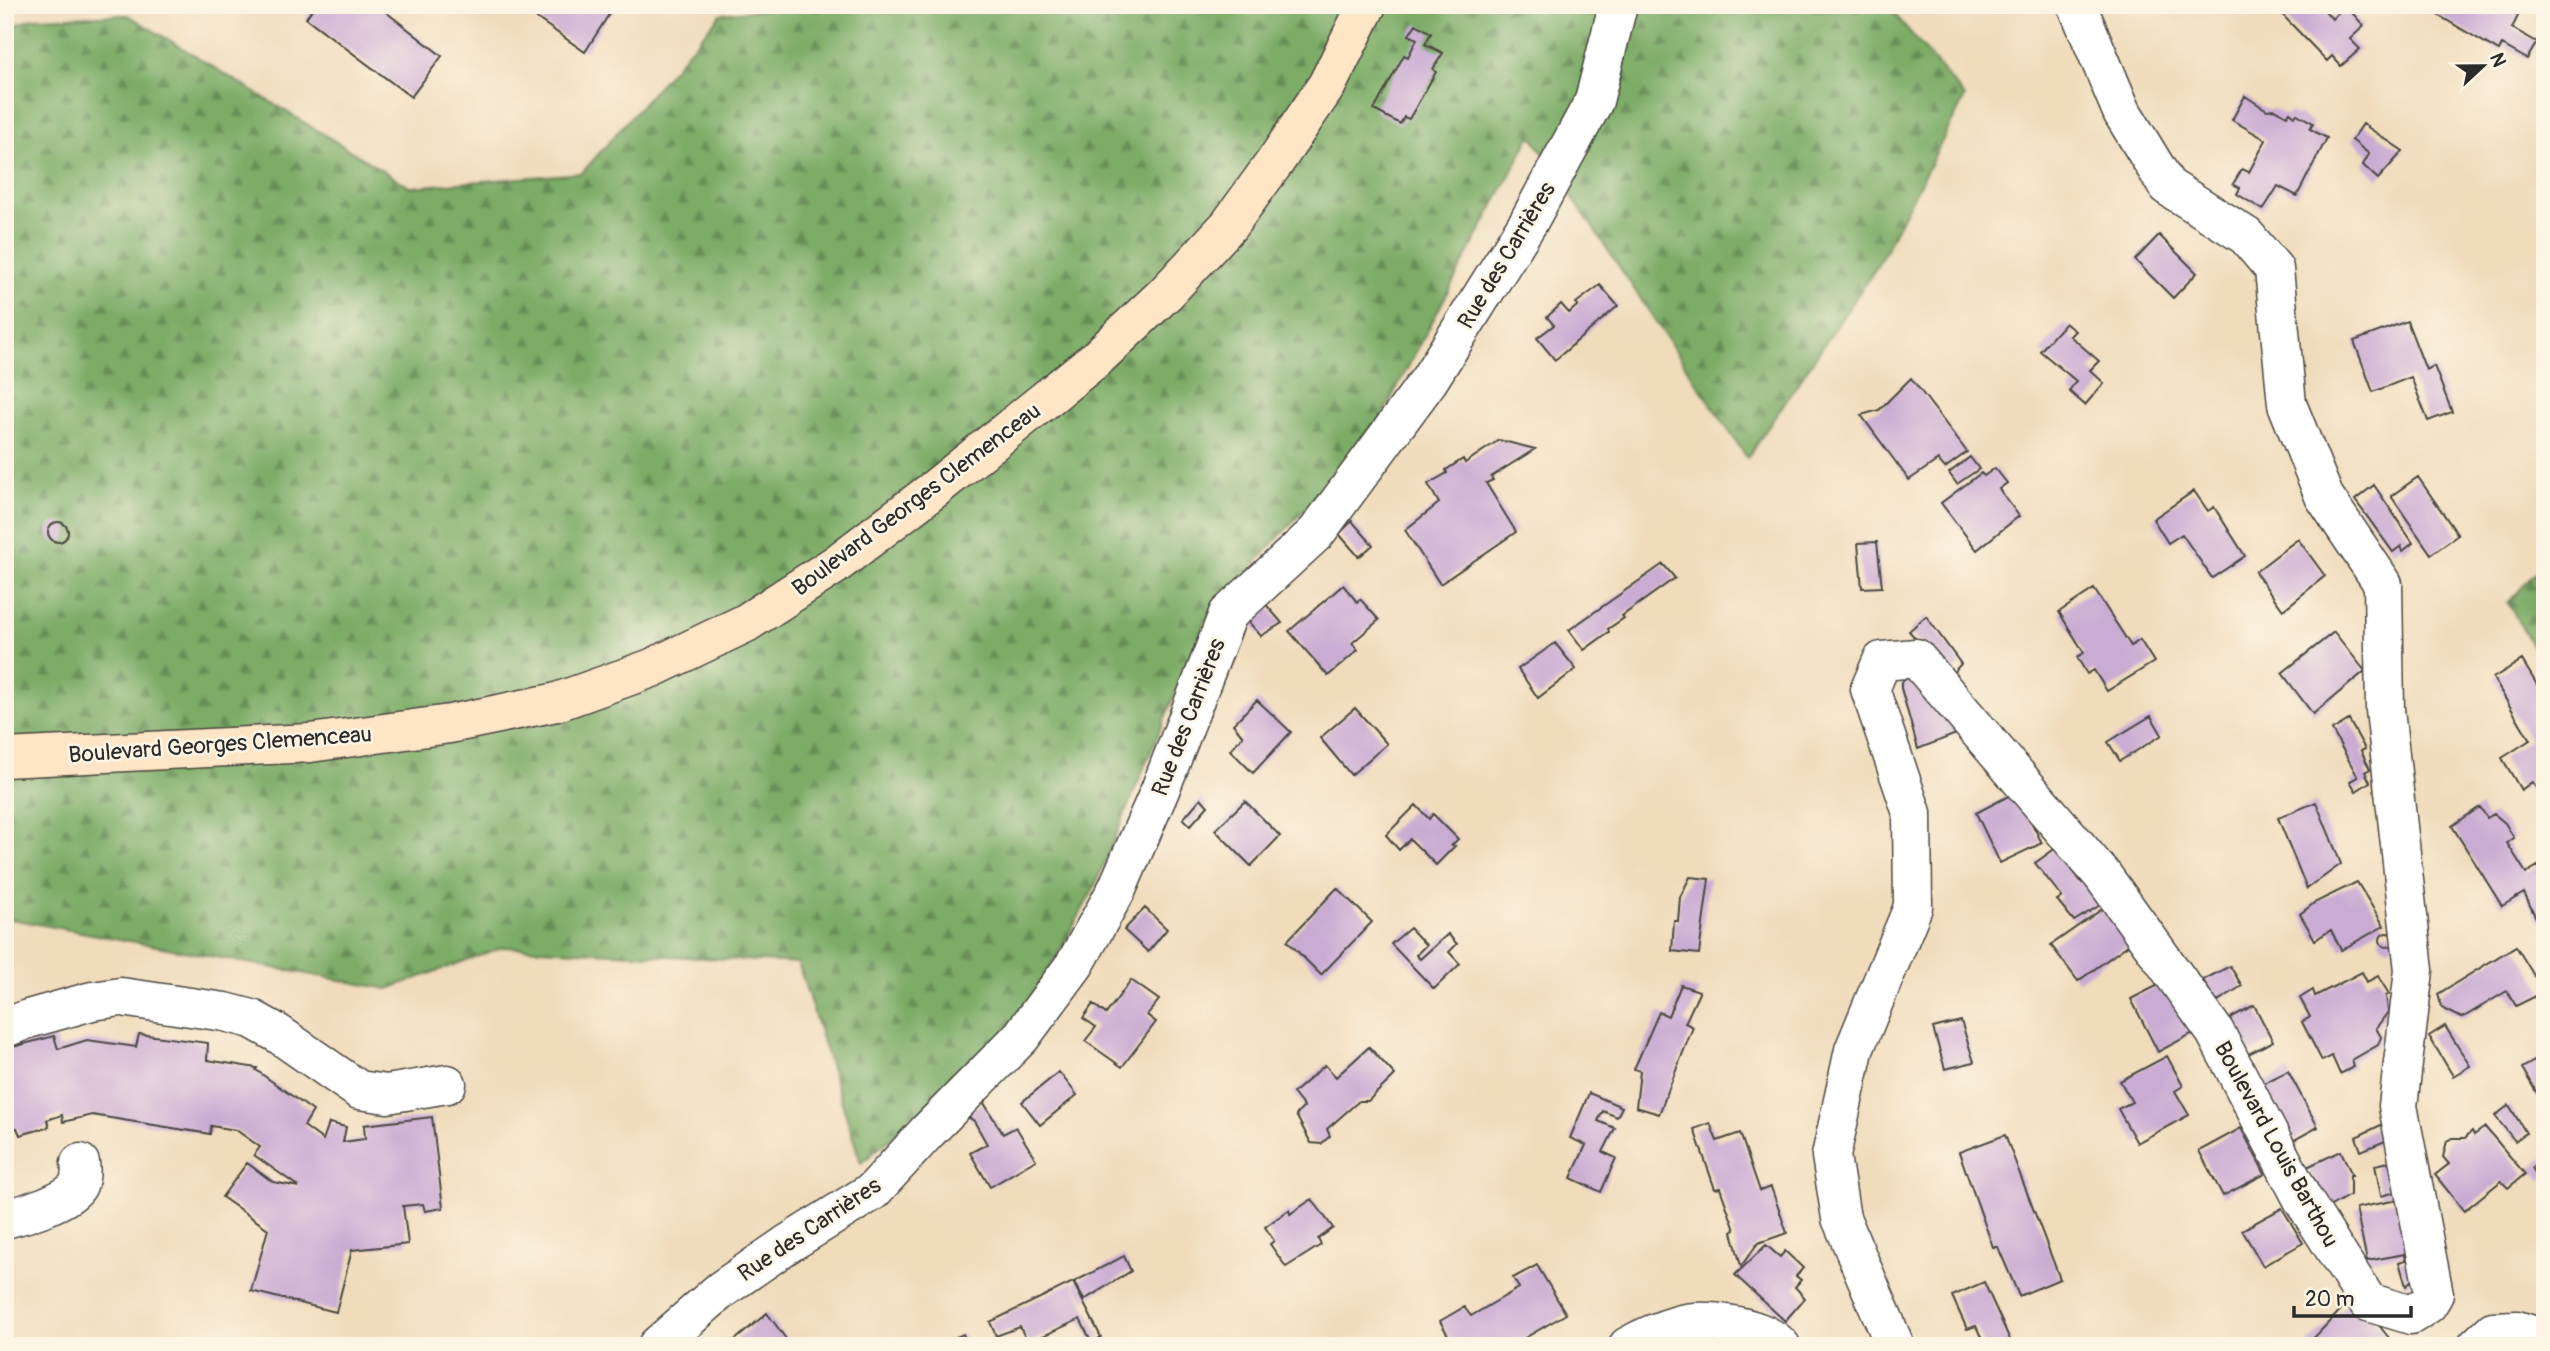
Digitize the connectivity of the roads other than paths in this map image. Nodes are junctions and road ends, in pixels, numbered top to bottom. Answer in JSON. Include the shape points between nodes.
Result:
{"nodes":[{"id":1,"x":1367,"y":5,"type":"edge"},
{"id":2,"x":1618,"y":5,"type":"edge"},
{"id":3,"x":2077,"y":5,"type":"edge"},
{"id":4,"x":5,"y":758,"type":"edge"},
{"id":5,"x":5,"y":1028,"type":"edge"},
{"id":6,"x":447,"y":1084,"type":"dead end"},
{"id":7,"x":79,"y":1163,"type":"dead end"},
{"id":8,"x":5,"y":1219,"type":"edge"},
{"id":9,"x":2545,"y":1339,"type":"edge"},
{"id":10,"x":657,"y":1346,"type":"edge"},
{"id":11,"x":1628,"y":1346,"type":"edge"},
{"id":12,"x":1781,"y":1346,"type":"edge"},
{"id":13,"x":1895,"y":1346,"type":"edge"},
{"id":14,"x":2477,"y":1346,"type":"edge"}],
"edges":[{"from":1,"to":4,"type":"main road","name":"Boulevard Georges Clemenceau","via":[[1326,85],[1275,162],[1229,225],[1166,293],[1097,358],[932,491],[835,565],[746,623],[652,668],[557,702],[450,724],[310,743]]},
{"from":2,"to":10,"type":"street","name":"Rue des Carrières","via":[[1594,100],[1529,221],[1436,368],[1316,533],[1228,614],[1117,889],[1075,964],[1021,1037],[873,1191],[721,1290]]},
{"from":3,"to":13,"type":"street","name":"Boulevard Louis Barthou","via":[[2122,112],[2167,186],[2246,236],[2274,269],[2287,404],[2324,496],[2383,584],[2385,710],[2414,970],[2398,1106],[2434,1294],[2411,1315],[2368,1302],[2302,1198],[2215,1032],[2103,876],[1916,658],[1882,661],[1870,689],[1912,813],[1913,907],[1854,1050],[1831,1156],[1841,1218]]},
{"from":5,"to":6,"type":"street","via":[[121,997],[252,1019],[359,1090],[387,1094]]},
{"from":7,"to":8,"type":"street","via":[[77,1187],[66,1198]]},
{"from":9,"to":14,"type":"street","via":[[2517,1330],[2493,1331]]},
{"from":11,"to":12,"type":"street","via":[[1681,1324],[1742,1326]]}]}
